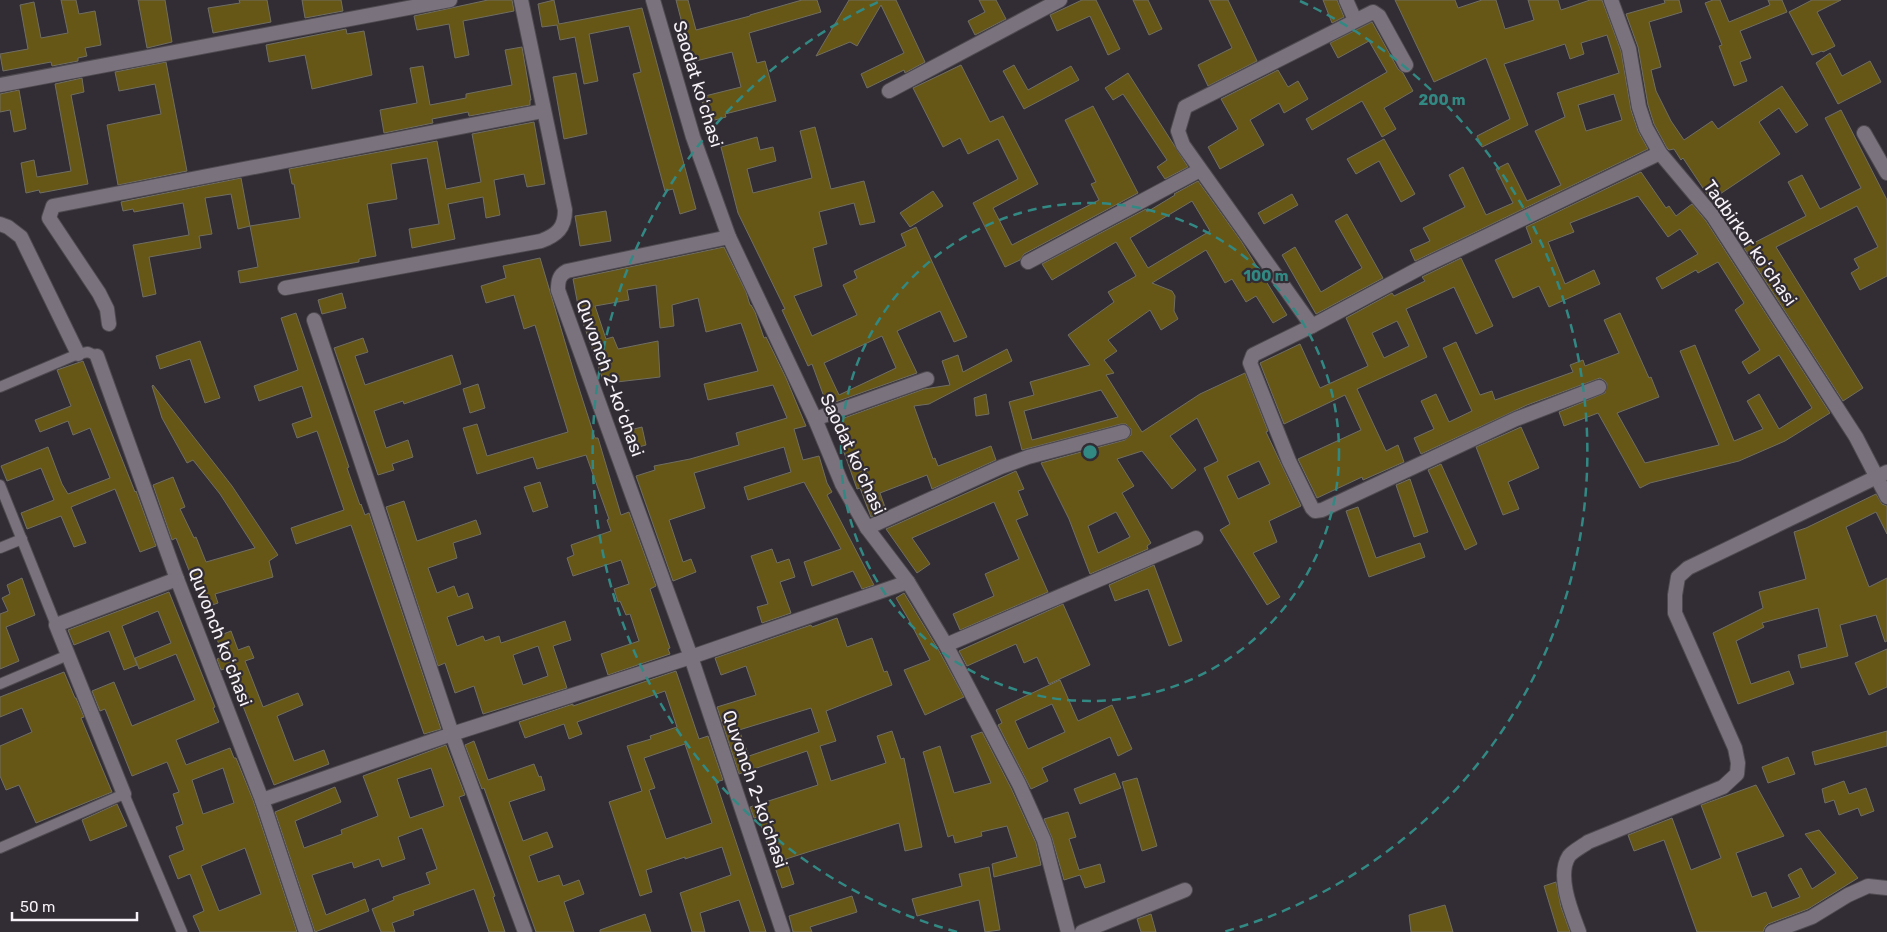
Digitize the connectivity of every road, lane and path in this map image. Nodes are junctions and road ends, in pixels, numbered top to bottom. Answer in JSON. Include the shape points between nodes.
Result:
{"nodes":[{"id":1,"x":450,"y":0,"type":"edge"},
{"id":2,"x":521,"y":0,"type":"edge"},
{"id":3,"x":653,"y":0,"type":"edge"},
{"id":4,"x":1060,"y":0,"type":"edge"},
{"id":5,"x":1346,"y":0,"type":"edge"},
{"id":6,"x":1611,"y":0,"type":"edge"},
{"id":7,"x":1355,"y":20,"type":"junction"},
{"id":8,"x":1406,"y":65,"type":"dead end"},
{"id":9,"x":0,"y":85,"type":"edge"},
{"id":10,"x":889,"y":91,"type":"dead end"},
{"id":11,"x":543,"y":112,"type":"junction"},
{"id":12,"x":1864,"y":133,"type":"dead end"},
{"id":13,"x":1660,"y":153,"type":"junction"},
{"id":14,"x":1200,"y":170,"type":"junction"},
{"id":15,"x":1887,"y":173,"type":"edge"},
{"id":16,"x":0,"y":224,"type":"edge"},
{"id":17,"x":729,"y":237,"type":"junction"},
{"id":18,"x":1028,"y":262,"type":"dead end"},
{"id":19,"x":285,"y":288,"type":"dead end"},
{"id":20,"x":314,"y":320,"type":"dead end"},
{"id":21,"x":109,"y":324,"type":"dead end"},
{"id":22,"x":1312,"y":326,"type":"junction"},
{"id":23,"x":78,"y":354,"type":"junction"},
{"id":24,"x":97,"y":356,"type":"joint"},
{"id":25,"x":927,"y":379,"type":"dead end"},
{"id":26,"x":0,"y":387,"type":"edge"},
{"id":27,"x":1599,"y":387,"type":"dead end"},
{"id":28,"x":815,"y":419,"type":"junction"},
{"id":29,"x":1123,"y":432,"type":"dead end"},
{"id":30,"x":1881,"y":474,"type":"edge"},
{"id":31,"x":0,"y":485,"type":"edge"},
{"id":32,"x":1887,"y":497,"type":"edge"},
{"id":33,"x":867,"y":528,"type":"junction"},
{"id":34,"x":22,"y":538,"type":"junction"},
{"id":35,"x":1196,"y":538,"type":"dead end"},
{"id":36,"x":0,"y":548,"type":"edge"},
{"id":37,"x":178,"y":579,"type":"junction"},
{"id":38,"x":908,"y":582,"type":"junction"},
{"id":39,"x":56,"y":625,"type":"junction"},
{"id":40,"x":946,"y":645,"type":"junction"},
{"id":41,"x":68,"y":655,"type":"junction"},
{"id":42,"x":691,"y":657,"type":"junction"},
{"id":43,"x":0,"y":684,"type":"edge"},
{"id":44,"x":452,"y":734,"type":"junction"},
{"id":45,"x":124,"y":794,"type":"junction"},
{"id":46,"x":262,"y":800,"type":"junction"},
{"id":47,"x":0,"y":848,"type":"edge"},
{"id":48,"x":1887,"y":888,"type":"edge"},
{"id":49,"x":1184,"y":890,"type":"dead end"},
{"id":50,"x":182,"y":932,"type":"edge"},
{"id":51,"x":306,"y":932,"type":"edge"},
{"id":52,"x":525,"y":932,"type":"edge"},
{"id":53,"x":783,"y":932,"type":"edge"},
{"id":54,"x":1068,"y":932,"type":"edge"},
{"id":55,"x":1082,"y":932,"type":"edge"},
{"id":56,"x":1579,"y":932,"type":"edge"},
{"id":57,"x":1772,"y":932,"type":"edge"}],
"edges":[{"from":1,"to":9,"type":"street"},
{"from":2,"to":11,"type":"street"},
{"from":3,"to":17,"type":"street","name":"Saodat koʻchasi","via":[[693,137]]},
{"from":4,"to":10,"type":"street"},
{"from":5,"to":7,"type":"street"},
{"from":6,"to":13,"type":"street","name":"Tadbirkor koʻchasi","via":[[1629,48],[1639,107]]},
{"from":7,"to":8,"type":"street","via":[[1376,12]]},
{"from":7,"to":14,"type":"street","via":[[1185,107],[1178,131],[1183,145]]},
{"from":11,"to":19,"type":"street","via":[[566,210],[564,224],[553,236],[541,241]]},
{"from":11,"to":21,"type":"street","via":[[53,206],[49,218],[99,293],[107,309]]},
{"from":12,"to":15,"type":"street"},
{"from":13,"to":22,"type":"street","via":[[1420,268]]},
{"from":13,"to":30,"type":"street","name":"Tadbirkor koʻchasi","via":[[1713,216]]},
{"from":14,"to":18,"type":"street"},
{"from":14,"to":22,"type":"street"},
{"from":16,"to":23,"type":"street","via":[[8,226],[21,237]]},
{"from":17,"to":28,"type":"street","name":"Saodat koʻchasi"},
{"from":17,"to":42,"type":"street","name":"Quvonch 2-koʻchasi","via":[[567,271],[561,275],[558,284]]},
{"from":20,"to":44,"type":"street"},
{"from":22,"to":27,"type":"street","via":[[1253,355],[1250,363],[1290,461],[1315,511],[1516,419]]},
{"from":23,"to":24,"type":"lane","via":[[88,352]]},
{"from":23,"to":26,"type":"lane"},
{"from":24,"to":37,"type":"street","name":"Quvonch koʻchasi"},
{"from":25,"to":28,"type":"street"},
{"from":28,"to":33,"type":"street","name":"Saodat koʻchasi","via":[[842,484]]},
{"from":29,"to":33,"type":"street","via":[[1001,467]]},
{"from":30,"to":32,"type":"street","name":"Tadbirkor koʻchasi"},
{"from":30,"to":56,"type":"street","via":[[1688,568],[1678,577],[1675,613],[1735,748],[1737,774],[1723,787],[1588,842],[1569,856],[1564,873],[1567,899]]},
{"from":31,"to":34,"type":"lane"},
{"from":33,"to":38,"type":"street","name":"Saodat koʻchasi"},
{"from":34,"to":36,"type":"lane"},
{"from":34,"to":39,"type":"lane"},
{"from":35,"to":40,"type":"street"},
{"from":37,"to":39,"type":"street"},
{"from":37,"to":46,"type":"street","name":"Quvonch koʻchasi"},
{"from":38,"to":40,"type":"street","name":"Saodat koʻchasi"},
{"from":38,"to":42,"type":"street"},
{"from":39,"to":41,"type":"street"},
{"from":40,"to":54,"type":"street","name":"Saodat koʻchasi","via":[[1019,784],[1044,840]]},
{"from":41,"to":43,"type":"lane"},
{"from":41,"to":45,"type":"street"},
{"from":42,"to":44,"type":"street"},
{"from":42,"to":53,"type":"street","name":"Quvonch 2-koʻchasi"},
{"from":44,"to":46,"type":"street"},
{"from":44,"to":52,"type":"street"},
{"from":45,"to":47,"type":"lane"},
{"from":45,"to":50,"type":"lane"},
{"from":46,"to":51,"type":"street","name":"Quvonch koʻchasi"},
{"from":48,"to":57,"type":"street","via":[[1868,886],[1812,917]]},
{"from":49,"to":55,"type":"street"}]}
